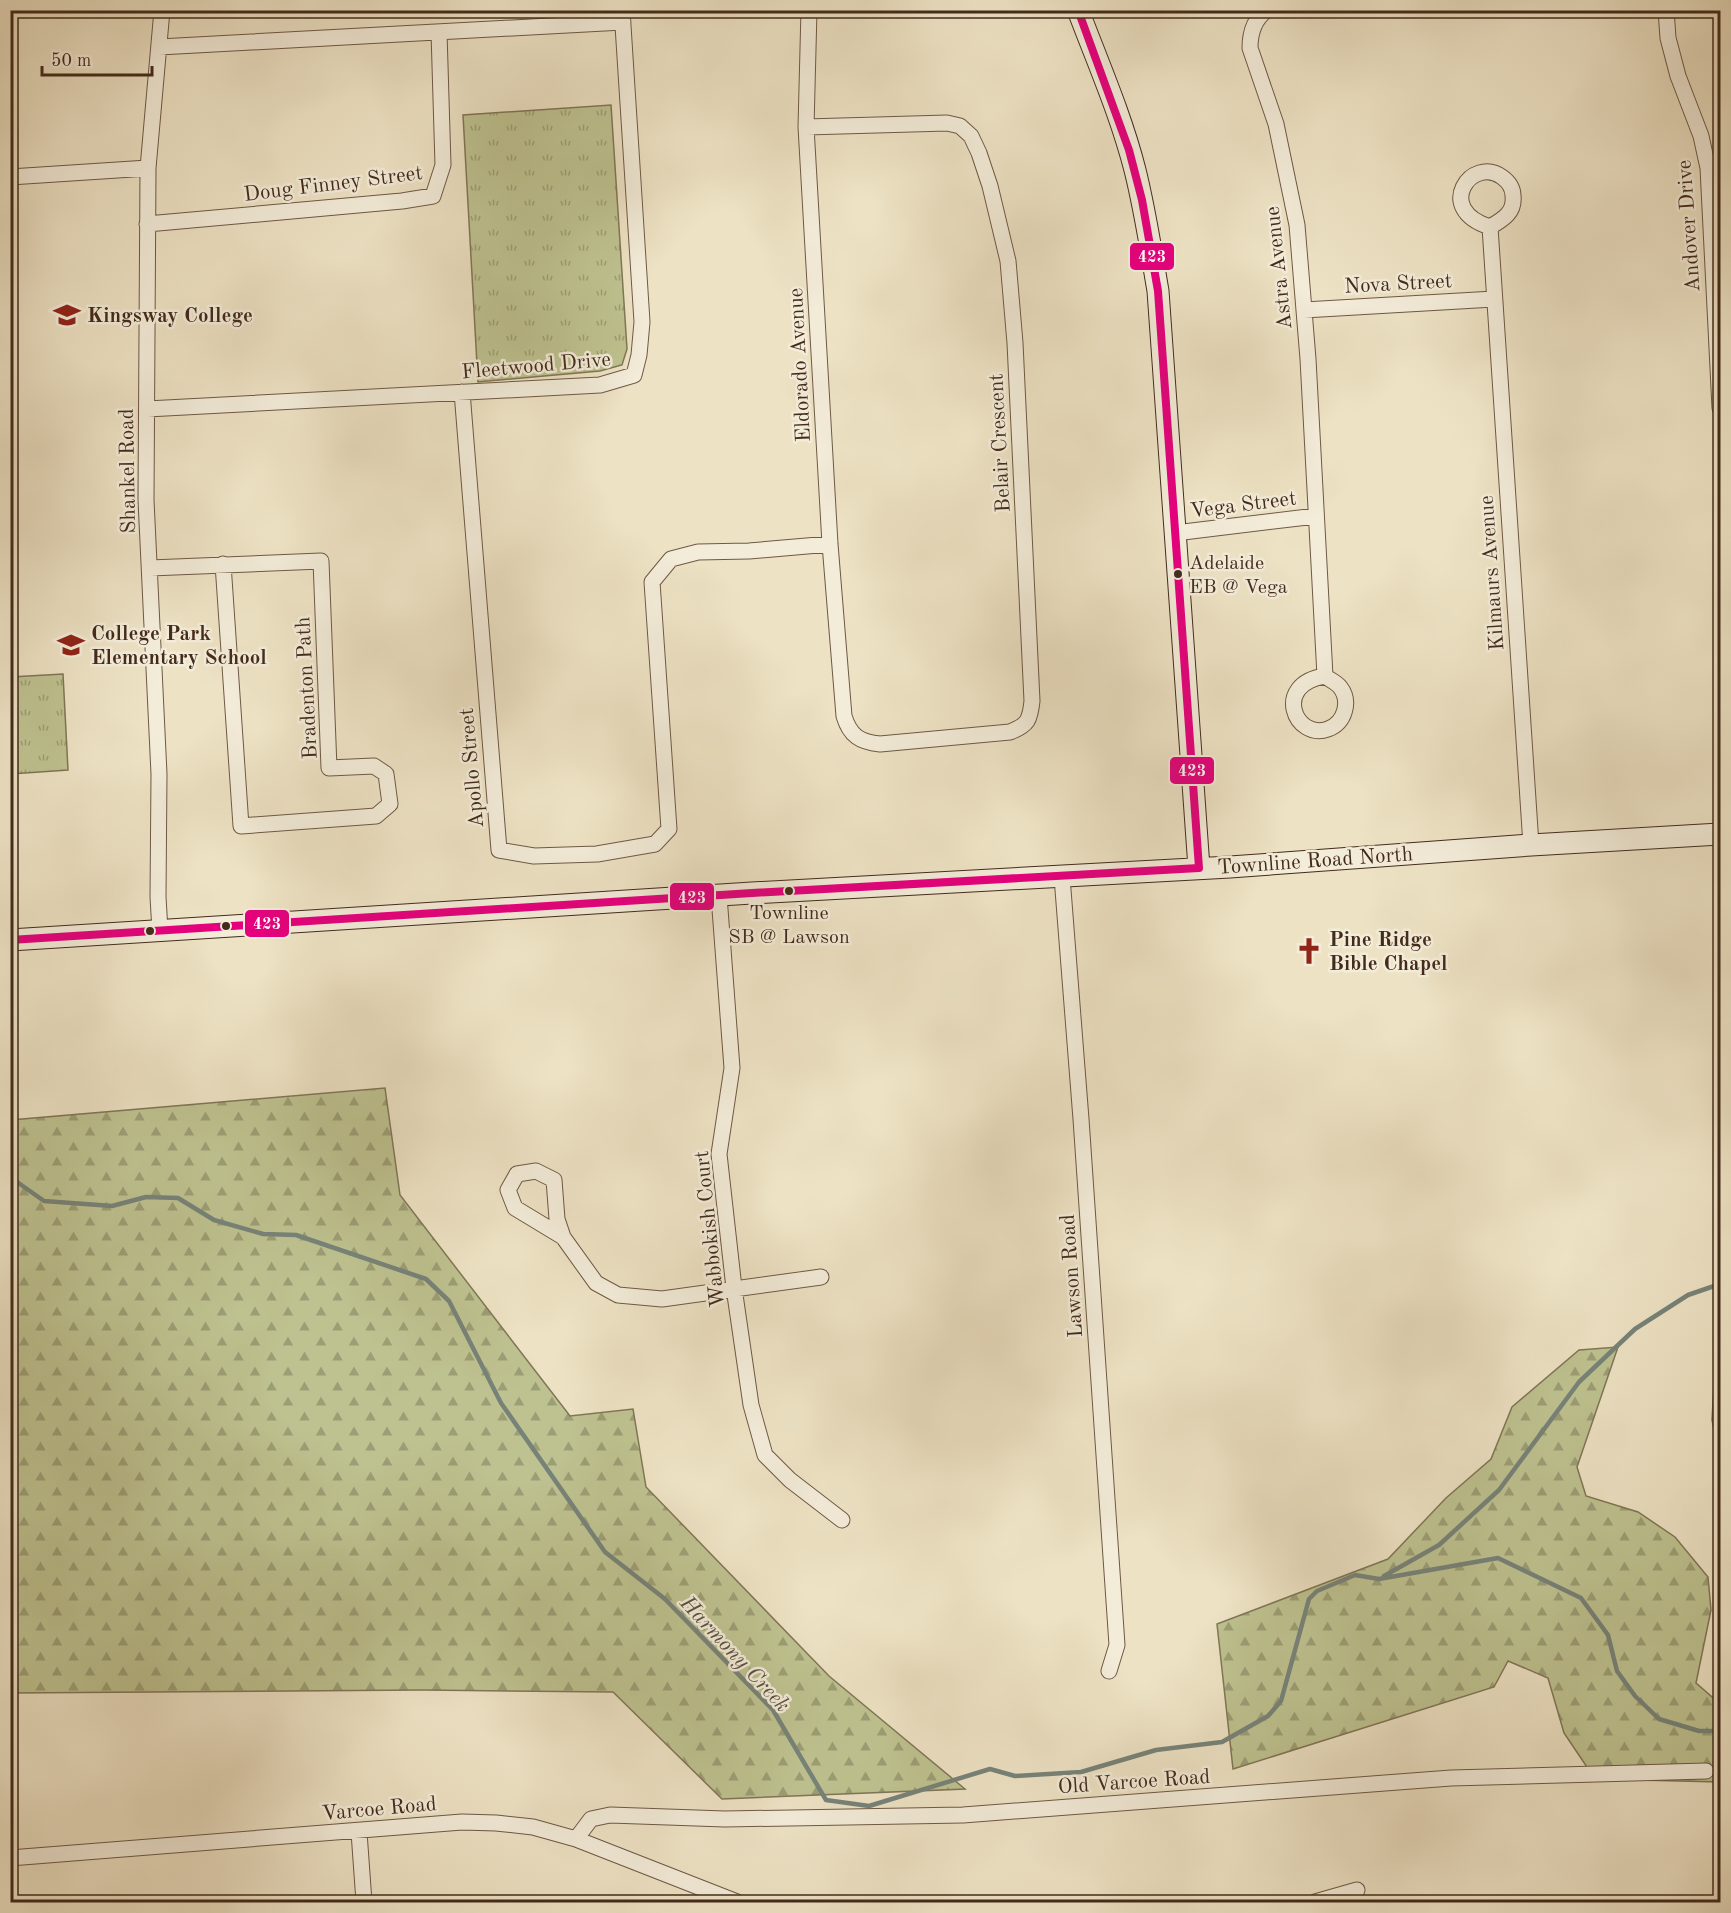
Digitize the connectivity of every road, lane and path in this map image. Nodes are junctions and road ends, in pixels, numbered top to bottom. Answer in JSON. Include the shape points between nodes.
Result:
{"nodes":[{"id":1,"x":162,"y":10,"type":"edge"},
{"id":2,"x":809,"y":10,"type":"edge"},
{"id":3,"x":1078,"y":10,"type":"edge"},
{"id":4,"x":1267,"y":10,"type":"edge"},
{"id":5,"x":1666,"y":10,"type":"edge"},
{"id":6,"x":622,"y":16,"type":"edge"},
{"id":7,"x":439,"y":32,"type":"junction"},
{"id":8,"x":159,"y":47,"type":"junction"},
{"id":9,"x":806,"y":127,"type":"junction"},
{"id":10,"x":148,"y":168,"type":"junction"},
{"id":11,"x":10,"y":177,"type":"edge"},
{"id":12,"x":1715,"y":204,"type":"edge"},
{"id":13,"x":147,"y":224,"type":"junction"},
{"id":14,"x":1490,"y":227,"type":"dead end"},
{"id":15,"x":1494,"y":298,"type":"junction"},
{"id":16,"x":1304,"y":310,"type":"junction"},
{"id":17,"x":462,"y":392,"type":"junction"},
{"id":18,"x":1720,"y":408,"type":"edge"},
{"id":19,"x":147,"y":409,"type":"junction"},
{"id":20,"x":1316,"y":516,"type":"junction"},
{"id":21,"x":1175,"y":534,"type":"junction"},
{"id":22,"x":830,"y":544,"type":"junction"},
{"id":23,"x":223,"y":564,"type":"junction"},
{"id":24,"x":150,"y":568,"type":"junction"},
{"id":25,"x":1325,"y":676,"type":"dead end"},
{"id":26,"x":844,"y":716,"type":"joint"},
{"id":27,"x":1720,"y":834,"type":"edge"},
{"id":28,"x":1531,"y":845,"type":"junction"},
{"id":29,"x":1199,"y":868,"type":"junction"},
{"id":30,"x":1062,"y":877,"type":"junction"},
{"id":31,"x":719,"y":896,"type":"junction"},
{"id":32,"x":160,"y":931,"type":"junction"},
{"id":33,"x":10,"y":940,"type":"edge"},
{"id":34,"x":563,"y":1237,"type":"junction"},
{"id":35,"x":821,"y":1277,"type":"dead end"},
{"id":36,"x":734,"y":1288,"type":"junction"},
{"id":37,"x":842,"y":1520,"type":"dead end"},
{"id":38,"x":1109,"y":1671,"type":"dead end"},
{"id":39,"x":1706,"y":1771,"type":"dead end"},
{"id":40,"x":359,"y":1832,"type":"junction"},
{"id":41,"x":576,"y":1839,"type":"junction"},
{"id":42,"x":10,"y":1858,"type":"edge"},
{"id":43,"x":1358,"y":1890,"type":"dead end"},
{"id":44,"x":364,"y":1902,"type":"edge"},
{"id":45,"x":737,"y":1902,"type":"edge"},
{"id":46,"x":1315,"y":1902,"type":"edge"}],
"edges":[{"from":1,"to":8,"type":"street","name":"Shankel Road"},
{"from":2,"to":9,"type":"street","name":"Eldorado Avenue"},
{"from":3,"to":21,"type":"main road","via":[[1123,130],[1145,214],[1158,291]]},
{"from":4,"to":16,"type":"street","name":"Astra Avenue","via":[[1255,22],[1250,48],[1276,124],[1297,225]]},
{"from":5,"to":12,"type":"street","name":"Andover Drive","via":[[1668,38],[1701,136]]},
{"from":6,"to":7,"type":"street"},
{"from":6,"to":17,"type":"street","name":"Fleetwood Drive","via":[[642,322],[634,375],[600,385]]},
{"from":7,"to":8,"type":"street"},
{"from":7,"to":13,"type":"street","name":"Doug Finney Street","via":[[443,165],[434,196]]},
{"from":8,"to":10,"type":"street","name":"Shankel Road"},
{"from":9,"to":22,"type":"street","name":"Eldorado Avenue"},
{"from":9,"to":26,"type":"street","name":"Belair Crescent","via":[[947,123],[960,126],[971,136],[990,186],[1008,261],[1012,301],[1030,714],[1024,726],[1010,732],[880,744],[865,742],[852,733]]},
{"from":10,"to":11,"type":"street"},
{"from":10,"to":13,"type":"street","name":"Shankel Road"},
{"from":12,"to":18,"type":"street","name":"Andover Drive"},
{"from":13,"to":19,"type":"street","name":"Shankel Road"},
{"from":14,"to":15,"type":"street","name":"Kilmaurs Avenue"},
{"from":15,"to":16,"type":"street","name":"Nova Street"},
{"from":15,"to":28,"type":"street","name":"Kilmaurs Avenue"},
{"from":16,"to":20,"type":"street","name":"Astra Avenue"},
{"from":17,"to":19,"type":"street","name":"Fleetwood Drive"},
{"from":17,"to":22,"type":"street","name":"Apollo Street","via":[[499,850],[534,856],[597,854],[655,844],[669,829],[652,582],[671,559],[698,552]]},
{"from":19,"to":24,"type":"street","name":"Shankel Road"},
{"from":20,"to":21,"type":"street","name":"Vega Street"},
{"from":20,"to":25,"type":"street","name":"Astra Avenue"},
{"from":21,"to":29,"type":"main road"},
{"from":22,"to":26,"type":"street","name":"Eldorado Avenue"},
{"from":23,"to":23,"type":"street","name":"Bradenton Path","via":[[321,561],[329,768],[374,766],[386,774],[390,804],[376,816],[241,826]]},
{"from":23,"to":24,"type":"street","name":"Bradenton Path"},
{"from":24,"to":32,"type":"street","name":"Shankel Road","via":[[159,774]]},
{"from":27,"to":28,"type":"main road","name":"Townline Road North"},
{"from":28,"to":29,"type":"main road","name":"Townline Road North"},
{"from":29,"to":30,"type":"main road","name":"Townline Road North"},
{"from":30,"to":31,"type":"main road","name":"Townline Road North"},
{"from":30,"to":38,"type":"street","name":"Lawson Road","via":[[1117,1645]]},
{"from":31,"to":32,"type":"main road","name":"Townline Road North"},
{"from":31,"to":36,"type":"street","name":"Wabbokish Court","via":[[732,1068],[718,1154]]},
{"from":32,"to":33,"type":"main road","name":"Townline Road North"},
{"from":34,"to":34,"type":"street","via":[[557,1220],[554,1180],[536,1171],[517,1174],[508,1190],[514,1208]]},
{"from":34,"to":36,"type":"street","via":[[596,1283],[618,1295],[662,1299]]},
{"from":35,"to":36,"type":"street"},
{"from":36,"to":37,"type":"street","name":"Wabbokish Court","via":[[751,1405],[765,1455]]},
{"from":39,"to":41,"type":"street","name":"Old Varcoe Road","via":[[1451,1778],[963,1815],[725,1819],[610,1815],[591,1819]]},
{"from":40,"to":41,"type":"street","name":"Varcoe Road","via":[[462,1822],[496,1823],[533,1827]]},
{"from":40,"to":42,"type":"street","name":"Varcoe Road"},
{"from":40,"to":44,"type":"street"},
{"from":41,"to":45,"type":"street","name":"Varcoe Road"},
{"from":43,"to":46,"type":"street"}]}
